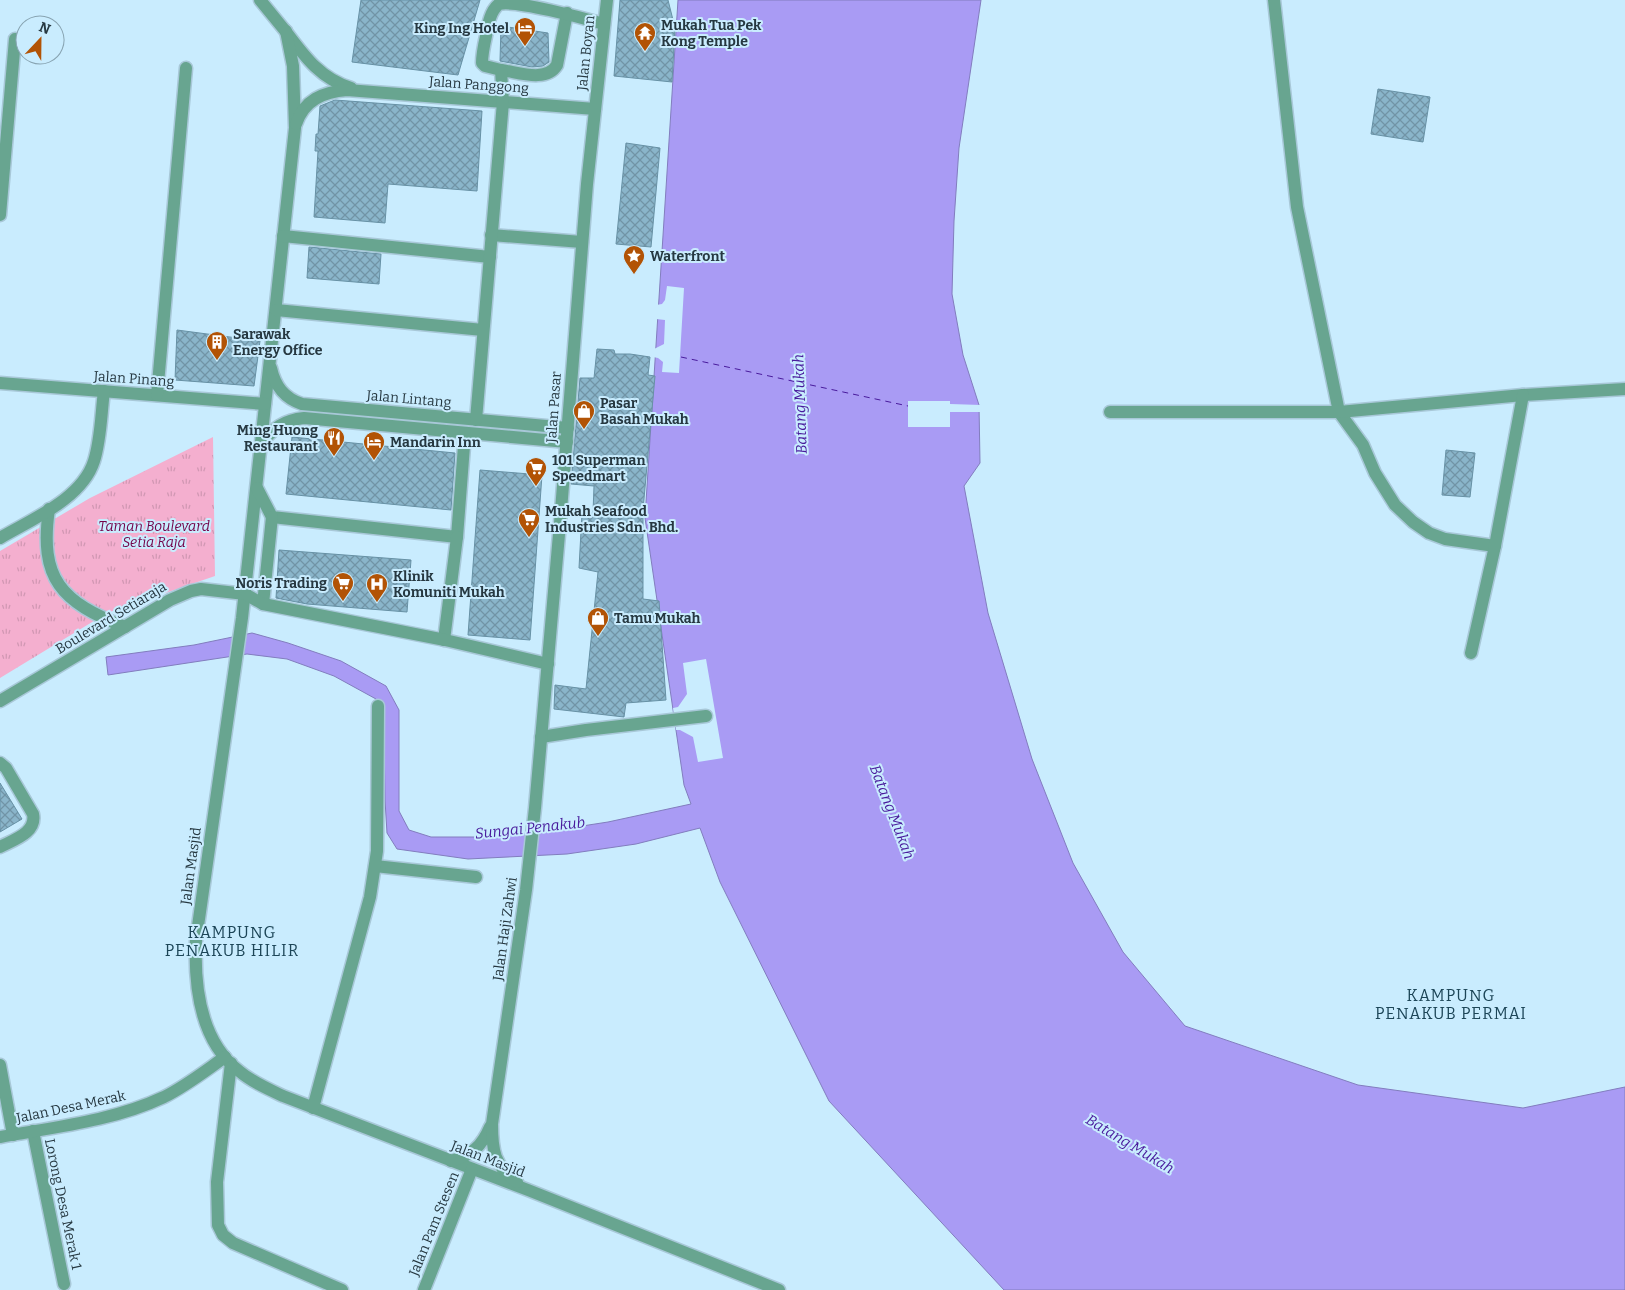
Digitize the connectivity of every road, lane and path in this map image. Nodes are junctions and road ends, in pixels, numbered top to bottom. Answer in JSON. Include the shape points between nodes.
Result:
{"nodes":[{"id":1,"x":260,"y":0,"type":"edge"},
{"id":2,"x":607,"y":0,"type":"edge"},
{"id":3,"x":1274,"y":0,"type":"edge"},
{"id":4,"x":567,"y":13,"type":"junction"},
{"id":5,"x":604,"y":24,"type":"junction"},
{"id":6,"x":286,"y":31,"type":"junction"},
{"id":7,"x":14,"y":39,"type":"dead end"},
{"id":8,"x":186,"y":68,"type":"dead end"},
{"id":9,"x":501,"y":70,"type":"junction"},
{"id":10,"x":360,"y":91,"type":"junction"},
{"id":11,"x":503,"y":102,"type":"junction"},
{"id":12,"x":595,"y":109,"type":"junction"},
{"id":13,"x":295,"y":128,"type":"junction"},
{"id":14,"x":0,"y":215,"type":"edge"},
{"id":15,"x":491,"y":235,"type":"junction"},
{"id":16,"x":283,"y":236,"type":"junction"},
{"id":17,"x":582,"y":242,"type":"junction"},
{"id":18,"x":490,"y":257,"type":"junction"},
{"id":19,"x":276,"y":310,"type":"junction"},
{"id":20,"x":483,"y":330,"type":"junction"},
{"id":21,"x":270,"y":364,"type":"junction"},
{"id":22,"x":0,"y":383,"type":"edge"},
{"id":23,"x":1625,"y":390,"type":"edge"},
{"id":24,"x":104,"y":391,"type":"junction"},
{"id":25,"x":157,"y":395,"type":"junction"},
{"id":26,"x":1523,"y":395,"type":"junction"},
{"id":27,"x":265,"y":404,"type":"junction"},
{"id":28,"x":1110,"y":412,"type":"dead end"},
{"id":29,"x":1339,"y":412,"type":"junction"},
{"id":30,"x":476,"y":420,"type":"junction"},
{"id":31,"x":568,"y":428,"type":"junction"},
{"id":32,"x":466,"y":433,"type":"junction"},
{"id":33,"x":567,"y":442,"type":"junction"},
{"id":34,"x":261,"y":443,"type":"junction"},
{"id":35,"x":256,"y":487,"type":"junction"},
{"id":36,"x":49,"y":509,"type":"junction"},
{"id":37,"x":272,"y":517,"type":"junction"},
{"id":38,"x":456,"y":536,"type":"junction"},
{"id":39,"x":0,"y":538,"type":"edge"},
{"id":40,"x":1495,"y":546,"type":"junction"},
{"id":41,"x":245,"y":594,"type":"junction"},
{"id":42,"x":263,"y":604,"type":"junction"},
{"id":43,"x":124,"y":627,"type":"junction"},
{"id":44,"x":444,"y":640,"type":"junction"},
{"id":45,"x":1471,"y":653,"type":"dead end"},
{"id":46,"x":548,"y":664,"type":"junction"},
{"id":47,"x":0,"y":701,"type":"edge"},
{"id":48,"x":378,"y":706,"type":"dead end"},
{"id":49,"x":706,"y":716,"type":"dead end"},
{"id":50,"x":541,"y":737,"type":"junction"},
{"id":51,"x":0,"y":763,"type":"edge"},
{"id":52,"x":0,"y":847,"type":"edge"},
{"id":53,"x":374,"y":866,"type":"junction"},
{"id":54,"x":476,"y":877,"type":"dead end"},
{"id":55,"x":228,"y":1060,"type":"junction"},
{"id":56,"x":0,"y":1065,"type":"edge"},
{"id":57,"x":313,"y":1108,"type":"junction"},
{"id":58,"x":492,"y":1124,"type":"junction"},
{"id":59,"x":33,"y":1131,"type":"junction"},
{"id":60,"x":6,"y":1136,"type":"edge"},
{"id":61,"x":451,"y":1160,"type":"junction"},
{"id":62,"x":472,"y":1169,"type":"junction"},
{"id":63,"x":528,"y":1190,"type":"junction"},
{"id":64,"x":64,"y":1284,"type":"dead end"},
{"id":65,"x":749,"y":1284,"type":"edge"},
{"id":66,"x":342,"y":1290,"type":"edge"},
{"id":67,"x":424,"y":1290,"type":"edge"},
{"id":68,"x":779,"y":1290,"type":"edge"}],
"edges":[{"from":1,"to":6,"type":"street","name":"Jalan Panggong"},
{"from":2,"to":5,"type":"street","name":"Jalan Boyan"},
{"from":3,"to":29,"type":"street","via":[[1297,207]]},
{"from":4,"to":5,"type":"street"},
{"from":4,"to":9,"type":"street","via":[[554,69],[544,75]]},
{"from":4,"to":9,"type":"street","via":[[521,1],[500,3],[491,16],[482,63]]},
{"from":5,"to":12,"type":"street","name":"Jalan Boyan"},
{"from":6,"to":10,"type":"street","name":"Jalan Panggong","via":[[318,70],[344,86]]},
{"from":6,"to":13,"type":"street","via":[[293,66]]},
{"from":7,"to":14,"type":"street"},
{"from":8,"to":25,"type":"street"},
{"from":9,"to":11,"type":"street"},
{"from":10,"to":11,"type":"street","name":"Jalan Panggong"},
{"from":10,"to":13,"type":"street","name":"Jalan Panggong","via":[[336,91],[315,98],[303,110]]},
{"from":11,"to":12,"type":"street","name":"Jalan Panggong"},
{"from":11,"to":15,"type":"street"},
{"from":12,"to":17,"type":"street","name":"Jalan Pasar"},
{"from":13,"to":16,"type":"street","name":"Jalan Masjid"},
{"from":15,"to":17,"type":"street"},
{"from":15,"to":18,"type":"street"},
{"from":16,"to":18,"type":"street"},
{"from":16,"to":19,"type":"street","name":"Jalan Masjid"},
{"from":17,"to":31,"type":"street","name":"Jalan Pasar"},
{"from":18,"to":20,"type":"street"},
{"from":19,"to":20,"type":"street"},
{"from":19,"to":21,"type":"street","name":"Jalan Masjid"},
{"from":20,"to":30,"type":"street"},
{"from":21,"to":27,"type":"street","name":"Jalan Masjid"},
{"from":21,"to":30,"type":"street","name":"Jalan Lintang","via":[[276,384],[283,393],[302,404]]},
{"from":22,"to":24,"type":"street","name":"Jalan Pinang"},
{"from":23,"to":26,"type":"street"},
{"from":24,"to":25,"type":"street","name":"Jalan Pinang"},
{"from":24,"to":36,"type":"street","via":[[96,452],[90,472],[69,496]]},
{"from":25,"to":27,"type":"street","name":"Jalan Pinang"},
{"from":26,"to":29,"type":"street"},
{"from":26,"to":40,"type":"street"},
{"from":27,"to":34,"type":"street","name":"Jalan Masjid"},
{"from":28,"to":29,"type":"street"},
{"from":29,"to":40,"type":"street","via":[[1363,445],[1375,473],[1395,504],[1413,522],[1445,539]]},
{"from":30,"to":31,"type":"street","name":"Jalan Lintang"},
{"from":31,"to":33,"type":"street","name":"Jalan Pasar"},
{"from":32,"to":33,"type":"street","name":"Jalan Lintang"},
{"from":32,"to":34,"type":"street","name":"Jalan Lintang","via":[[304,418],[285,421]]},
{"from":32,"to":38,"type":"street"},
{"from":33,"to":46,"type":"street","name":"Jalan Pasar"},
{"from":34,"to":35,"type":"street","name":"Jalan Masjid"},
{"from":35,"to":37,"type":"street"},
{"from":35,"to":41,"type":"street","name":"Jalan Masjid"},
{"from":36,"to":39,"type":"street"},
{"from":36,"to":43,"type":"street","via":[[46,548],[54,576],[75,602]]},
{"from":37,"to":38,"type":"street"},
{"from":37,"to":42,"type":"street"},
{"from":38,"to":44,"type":"street"},
{"from":40,"to":45,"type":"street"},
{"from":41,"to":42,"type":"street"},
{"from":41,"to":43,"type":"street","name":"Boulevard Setiaraja","via":[[190,591]]},
{"from":41,"to":55,"type":"street","name":"Jalan Masjid","via":[[198,916],[195,961],[200,1002],[214,1040]]},
{"from":42,"to":44,"type":"street"},
{"from":43,"to":47,"type":"street","name":"Boulevard Setiaraja"},
{"from":44,"to":46,"type":"street"},
{"from":46,"to":50,"type":"street","name":"Jalan Pasar"},
{"from":48,"to":53,"type":"street","via":[[377,851]]},
{"from":49,"to":50,"type":"street"},
{"from":50,"to":58,"type":"street","name":"Jalan Haji Zahwi","via":[[526,890]]},
{"from":51,"to":52,"type":"street","via":[[6,768],[34,819],[28,831]]},
{"from":53,"to":54,"type":"street"},
{"from":53,"to":57,"type":"street","via":[[370,897]]},
{"from":55,"to":57,"type":"street","name":"Jalan Masjid","via":[[238,1071],[259,1084]]},
{"from":55,"to":59,"type":"street","name":"Jalan Desa Merak","via":[[138,1108]]},
{"from":55,"to":66,"type":"street","via":[[217,1182],[218,1225],[223,1235],[233,1243]]},
{"from":56,"to":60,"type":"street"},
{"from":57,"to":61,"type":"street","name":"Jalan Masjid"},
{"from":58,"to":61,"type":"street","name":"Jalan Haji Zahwi","via":[[478,1148],[463,1158]]},
{"from":58,"to":63,"type":"street","name":"Jalan Haji Zahwi","via":[[494,1156],[501,1168]]},
{"from":59,"to":60,"type":"street","name":"Jalan Desa Merak"},
{"from":59,"to":64,"type":"street","name":"Lorong Desa Merak 1"},
{"from":61,"to":62,"type":"street","name":"Jalan Masjid"},
{"from":62,"to":63,"type":"street","name":"Jalan Masjid"},
{"from":62,"to":67,"type":"street","name":"Jalan Pam Stesen"},
{"from":63,"to":65,"type":"street","name":"Jalan Masjid"},
{"from":65,"to":68,"type":"street","name":"Jalan Masjid"}]}
